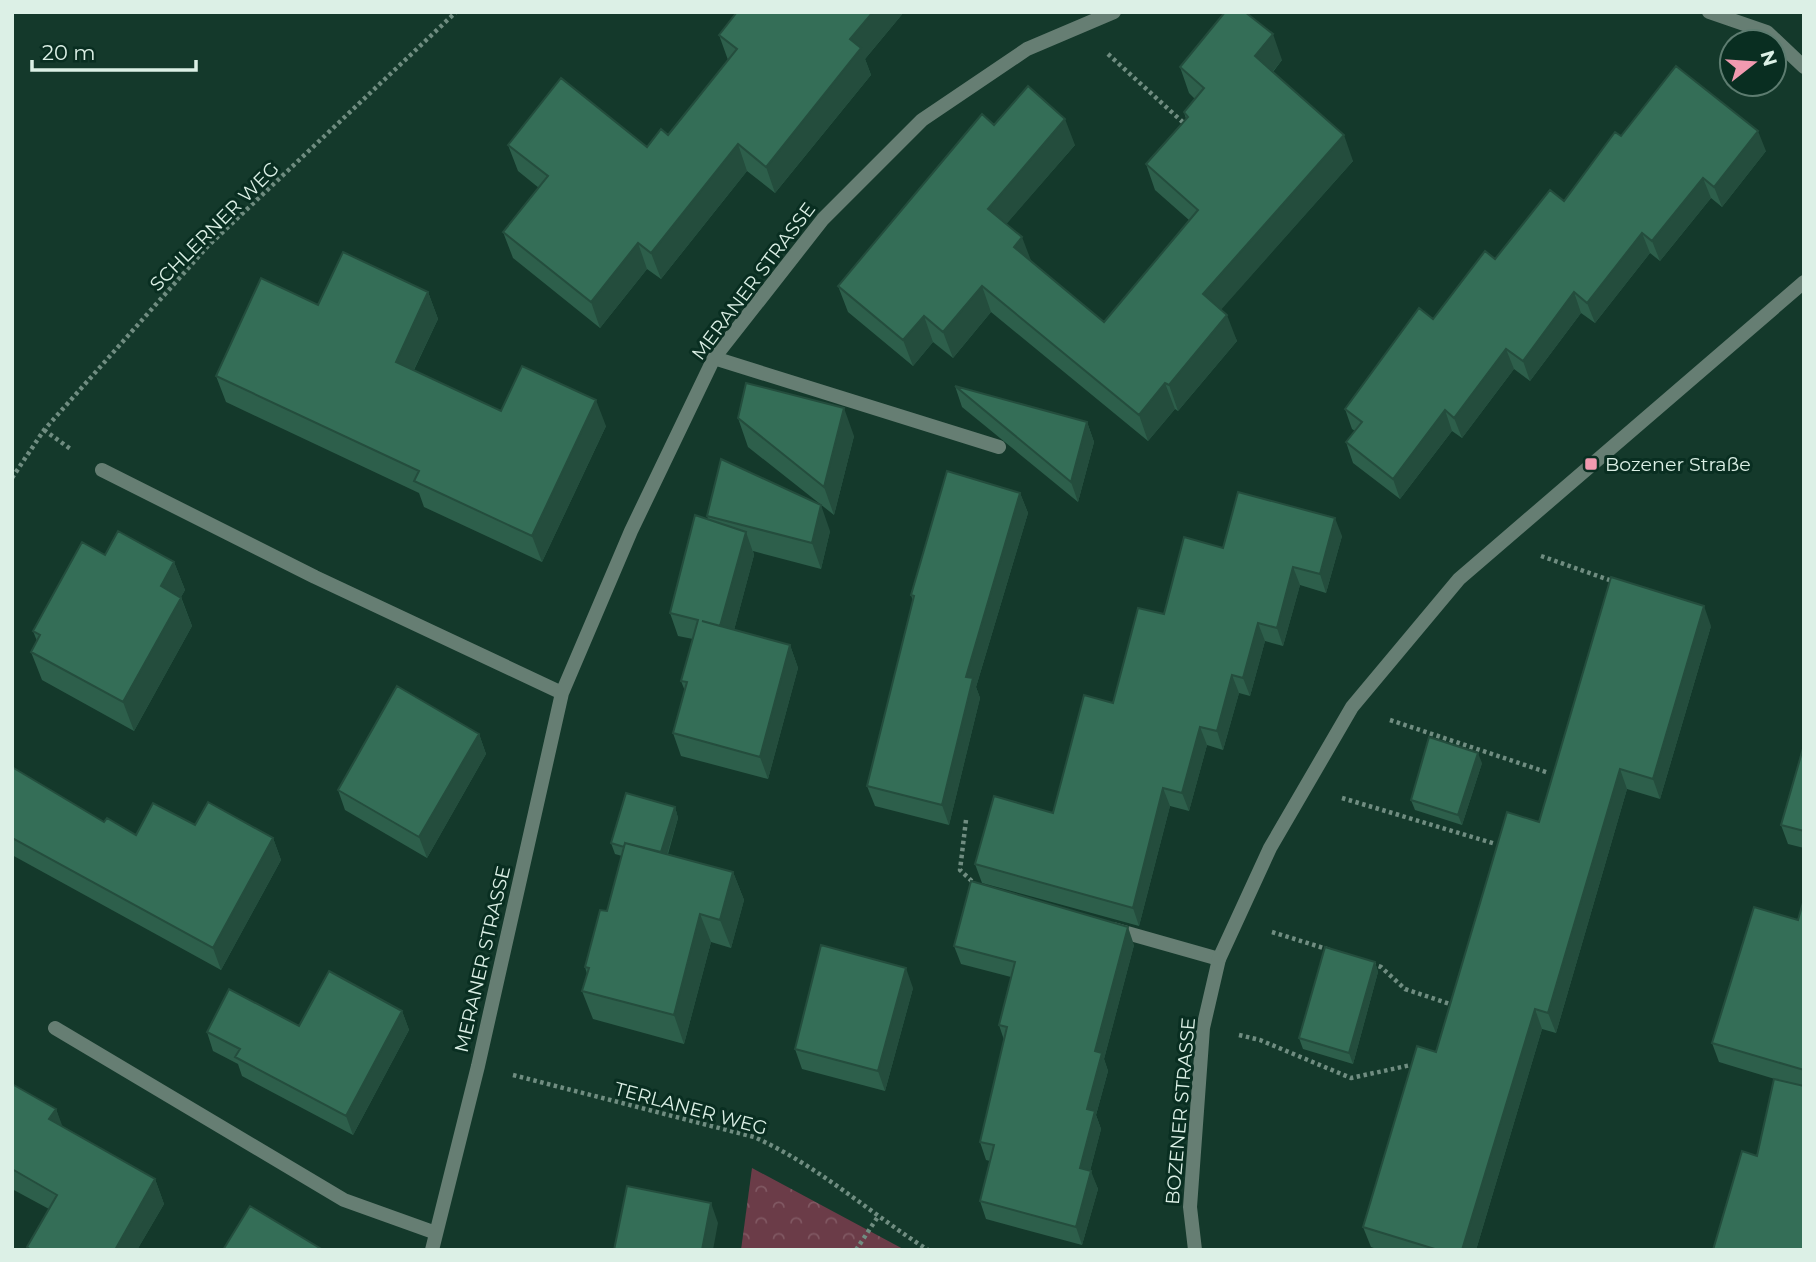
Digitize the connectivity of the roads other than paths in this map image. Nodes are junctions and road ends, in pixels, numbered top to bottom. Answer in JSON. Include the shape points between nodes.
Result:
{"nodes":[{"id":1,"x":1114,"y":12,"type":"edge"},
{"id":2,"x":1709,"y":12,"type":"edge"},
{"id":3,"x":1804,"y":68,"type":"edge"},
{"id":4,"x":1804,"y":282,"type":"edge"},
{"id":5,"x":714,"y":358,"type":"junction"},
{"id":6,"x":999,"y":447,"type":"edge"},
{"id":7,"x":102,"y":471,"type":"dead end"},
{"id":8,"x":562,"y":693,"type":"junction"},
{"id":9,"x":1101,"y":926,"type":"edge"},
{"id":10,"x":1219,"y":959,"type":"junction"},
{"id":11,"x":55,"y":1028,"type":"dead end"},
{"id":12,"x":436,"y":1233,"type":"junction"},
{"id":13,"x":432,"y":1250,"type":"edge"},
{"id":14,"x":1195,"y":1250,"type":"edge"}],
"edges":[{"from":1,"to":5,"type":"street","name":"MERANER STRASSE","via":[[1027,49],[922,120],[823,219]]},
{"from":2,"to":3,"type":"street","via":[[1767,32]]},
{"from":4,"to":10,"type":"street","name":"BOZENER STRASSE","via":[[1459,579],[1352,707],[1270,848]]},
{"from":5,"to":6,"type":"street"},
{"from":5,"to":8,"type":"street","name":"MERANER STRASSE","via":[[631,531]]},
{"from":7,"to":8,"type":"street","via":[[315,578]]},
{"from":8,"to":12,"type":"street","name":"MERANER STRASSE"},
{"from":9,"to":10,"type":"street"},
{"from":10,"to":14,"type":"street","name":"BOZENER STRASSE","via":[[1203,1028],[1190,1207]]},
{"from":11,"to":12,"type":"street","via":[[344,1200]]},
{"from":12,"to":13,"type":"street","name":"MERANER STRASSE"}]}
